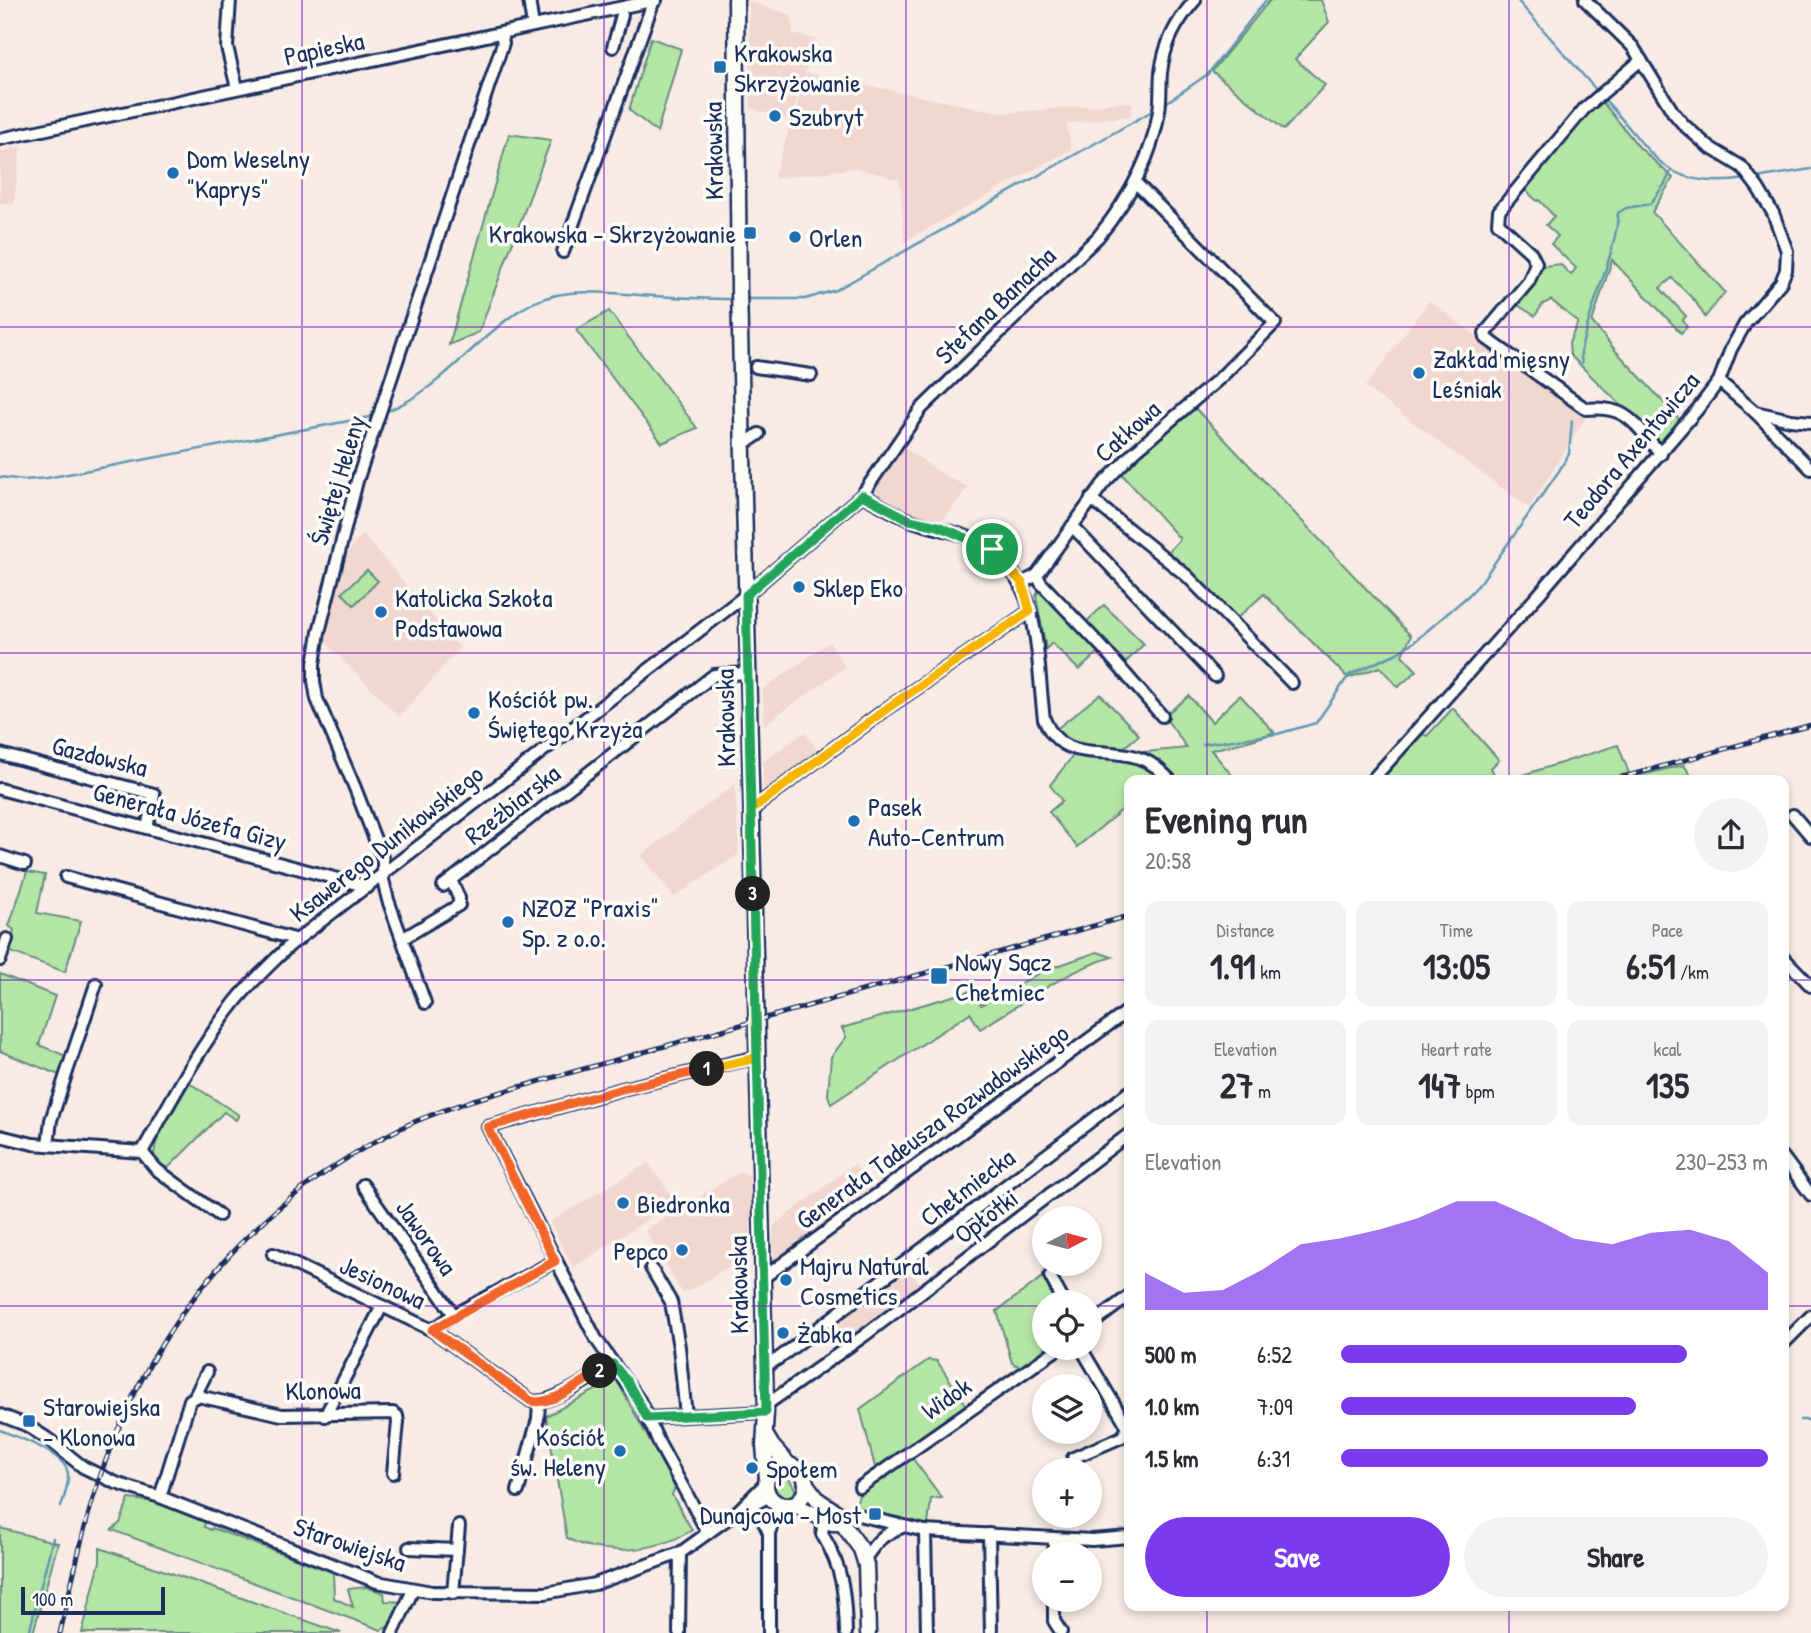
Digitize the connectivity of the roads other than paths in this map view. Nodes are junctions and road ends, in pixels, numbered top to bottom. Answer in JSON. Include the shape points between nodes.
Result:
{"nodes":[{"id":1,"x":230,"y":0,"type":"edge"},
{"id":2,"x":529,"y":0,"type":"edge"},
{"id":3,"x":655,"y":0,"type":"edge"},
{"id":4,"x":736,"y":0,"type":"edge"},
{"id":5,"x":1195,"y":0,"type":"edge"},
{"id":6,"x":1585,"y":0,"type":"edge"},
{"id":7,"x":622,"y":15,"type":"dead end"},
{"id":8,"x":533,"y":26,"type":"junction"},
{"id":9,"x":501,"y":34,"type":"junction"},
{"id":10,"x":613,"y":47,"type":"dead end"},
{"id":11,"x":1641,"y":60,"type":"junction"},
{"id":12,"x":237,"y":88,"type":"junction"},
{"id":13,"x":0,"y":139,"type":"edge"},
{"id":14,"x":1136,"y":183,"type":"junction"},
{"id":15,"x":563,"y":252,"type":"dead end"},
{"id":16,"x":756,"y":367,"type":"dead end"},
{"id":17,"x":811,"y":374,"type":"dead end"},
{"id":18,"x":1719,"y":381,"type":"junction"},
{"id":19,"x":1755,"y":412,"type":"junction"},
{"id":20,"x":1811,"y":422,"type":"edge"},
{"id":21,"x":1661,"y":454,"type":"junction"},
{"id":22,"x":1811,"y":469,"type":"edge"},
{"id":23,"x":862,"y":495,"type":"junction"},
{"id":24,"x":1091,"y":499,"type":"junction"},
{"id":25,"x":1072,"y":526,"type":"junction"},
{"id":26,"x":1037,"y":575,"type":"junction"},
{"id":27,"x":1022,"y":583,"type":"junction"},
{"id":28,"x":746,"y":595,"type":"junction"},
{"id":29,"x":1030,"y":611,"type":"junction"},
{"id":30,"x":748,"y":673,"type":"junction"},
{"id":31,"x":1214,"y":676,"type":"dead end"},
{"id":32,"x":1292,"y":683,"type":"dead end"},
{"id":33,"x":1162,"y":716,"type":"dead end"},
{"id":34,"x":0,"y":754,"type":"edge"},
{"id":35,"x":1164,"y":775,"type":"edge"},
{"id":36,"x":1377,"y":775,"type":"edge"},
{"id":37,"x":0,"y":789,"type":"edge"},
{"id":38,"x":751,"y":810,"type":"junction"},
{"id":39,"x":1793,"y":815,"type":"dead end"},
{"id":40,"x":147,"y":828,"type":"junction"},
{"id":41,"x":1811,"y":836,"type":"edge"},
{"id":42,"x":0,"y":856,"type":"edge"},
{"id":43,"x":25,"y":864,"type":"dead end"},
{"id":44,"x":383,"y":876,"type":"junction"},
{"id":45,"x":65,"y":877,"type":"dead end"},
{"id":46,"x":368,"y":887,"type":"junction"},
{"id":47,"x":7,"y":939,"type":"dead end"},
{"id":48,"x":402,"y":939,"type":"junction"},
{"id":49,"x":298,"y":940,"type":"junction"},
{"id":50,"x":0,"y":960,"type":"edge"},
{"id":51,"x":1789,"y":963,"type":"edge"},
{"id":52,"x":96,"y":984,"type":"dead end"},
{"id":53,"x":1811,"y":986,"type":"edge"},
{"id":54,"x":425,"y":1003,"type":"dead end"},
{"id":55,"x":1124,"y":1014,"type":"edge"},
{"id":56,"x":757,"y":1058,"type":"junction"},
{"id":57,"x":1124,"y":1096,"type":"edge"},
{"id":58,"x":0,"y":1136,"type":"edge"},
{"id":59,"x":1124,"y":1138,"type":"edge"},
{"id":60,"x":48,"y":1145,"type":"junction"},
{"id":61,"x":142,"y":1152,"type":"junction"},
{"id":62,"x":1789,"y":1165,"type":"edge"},
{"id":63,"x":363,"y":1185,"type":"dead end"},
{"id":64,"x":1811,"y":1195,"type":"edge"},
{"id":65,"x":219,"y":1215,"type":"dead end"},
{"id":66,"x":273,"y":1254,"type":"dead end"},
{"id":67,"x":555,"y":1261,"type":"junction"},
{"id":68,"x":651,"y":1268,"type":"dead end"},
{"id":69,"x":1050,"y":1276,"type":"dead end"},
{"id":70,"x":762,"y":1278,"type":"junction"},
{"id":71,"x":1058,"y":1290,"type":"edge"},
{"id":72,"x":1124,"y":1300,"type":"edge"},
{"id":73,"x":382,"y":1306,"type":"junction"},
{"id":74,"x":454,"y":1315,"type":"junction"},
{"id":75,"x":1102,"y":1316,"type":"edge"},
{"id":76,"x":1811,"y":1316,"type":"edge"},
{"id":77,"x":432,"y":1330,"type":"junction"},
{"id":78,"x":1789,"y":1338,"type":"edge"},
{"id":79,"x":1042,"y":1360,"type":"edge"},
{"id":80,"x":1088,"y":1360,"type":"edge"},
{"id":81,"x":613,"y":1364,"type":"junction"},
{"id":82,"x":765,"y":1367,"type":"junction"},
{"id":83,"x":206,"y":1372,"type":"dead end"},
{"id":84,"x":194,"y":1398,"type":"junction"},
{"id":85,"x":539,"y":1403,"type":"junction"},
{"id":86,"x":766,"y":1408,"type":"junction"},
{"id":87,"x":0,"y":1415,"type":"edge"},
{"id":88,"x":325,"y":1416,"type":"junction"},
{"id":89,"x":686,"y":1416,"type":"junction"},
{"id":90,"x":647,"y":1418,"type":"junction"},
{"id":91,"x":1124,"y":1421,"type":"edge"},
{"id":92,"x":1124,"y":1434,"type":"edge"},
{"id":93,"x":766,"y":1436,"type":"junction"},
{"id":94,"x":1073,"y":1458,"type":"dead end"},
{"id":95,"x":789,"y":1465,"type":"junction"},
{"id":96,"x":393,"y":1473,"type":"dead end"},
{"id":97,"x":806,"y":1484,"type":"junction"},
{"id":98,"x":860,"y":1487,"type":"dead end"},
{"id":99,"x":518,"y":1491,"type":"dead end"},
{"id":100,"x":775,"y":1493,"type":"junction"},
{"id":101,"x":160,"y":1497,"type":"junction"},
{"id":102,"x":742,"y":1511,"type":"junction"},
{"id":103,"x":841,"y":1518,"type":"junction"},
{"id":104,"x":824,"y":1520,"type":"junction"},
{"id":105,"x":459,"y":1526,"type":"dead end"},
{"id":106,"x":902,"y":1527,"type":"junction"},
{"id":107,"x":925,"y":1531,"type":"junction"},
{"id":108,"x":708,"y":1533,"type":"junction"},
{"id":109,"x":769,"y":1533,"type":"junction"},
{"id":110,"x":989,"y":1534,"type":"junction"},
{"id":111,"x":1124,"y":1537,"type":"edge"},
{"id":112,"x":1054,"y":1538,"type":"junction"},
{"id":113,"x":1054,"y":1542,"type":"edge"},
{"id":114,"x":409,"y":1548,"type":"dead end"},
{"id":115,"x":457,"y":1550,"type":"junction"},
{"id":116,"x":680,"y":1553,"type":"junction"},
{"id":117,"x":864,"y":1560,"type":"junction"},
{"id":118,"x":413,"y":1590,"type":"junction"},
{"id":119,"x":453,"y":1593,"type":"junction"},
{"id":120,"x":1054,"y":1612,"type":"edge"},
{"id":121,"x":1061,"y":1632,"type":"edge"},
{"id":122,"x":393,"y":1633,"type":"edge"},
{"id":123,"x":679,"y":1633,"type":"edge"},
{"id":124,"x":769,"y":1633,"type":"edge"},
{"id":125,"x":846,"y":1633,"type":"edge"},
{"id":126,"x":868,"y":1633,"type":"edge"},
{"id":127,"x":927,"y":1633,"type":"edge"},
{"id":128,"x":991,"y":1633,"type":"edge"}],
"edges":[{"from":1,"to":12,"type":"street","via":[[227,47]]},
{"from":2,"to":8,"type":"street"},
{"from":3,"to":8,"type":"street","name":"Papieska"},
{"from":3,"to":15,"type":"street"},
{"from":4,"to":28,"type":"main road","name":"Krakowska"},
{"from":5,"to":14,"type":"street","name":"Stefana Banacha","via":[[1175,25],[1165,48],[1153,138]]},
{"from":6,"to":11,"type":"street","name":"Teodora Axentowicza"},
{"from":7,"to":10,"type":"street"},
{"from":8,"to":9,"type":"street","name":"Papieska"},
{"from":9,"to":12,"type":"street","name":"Papieska"},
{"from":9,"to":44,"type":"street","name":"Świętej Heleny","via":[[503,43],[357,481],[316,649],[316,696],[383,860]]},
{"from":11,"to":18,"type":"street","name":"Teodora Axentowicza","via":[[1684,125],[1742,167],[1773,213],[1787,251],[1781,282],[1740,333]]},
{"from":11,"to":21,"type":"street","via":[[1562,133],[1499,211],[1498,223],[1536,263],[1529,281],[1485,333],[1586,410],[1606,407],[1630,419]]},
{"from":12,"to":13,"type":"street","name":"Papieska"},
{"from":14,"to":23,"type":"street","name":"Stefana Banacha","via":[[1098,237],[921,409]]},
{"from":14,"to":24,"type":"street","name":"Całkowa","via":[[1275,323],[1133,453]]},
{"from":16,"to":17,"type":"street"},
{"from":18,"to":19,"type":"street"},
{"from":18,"to":21,"type":"street","name":"Teodora Axentowicza"},
{"from":19,"to":20,"type":"street"},
{"from":19,"to":22,"type":"street"},
{"from":21,"to":36,"type":"street","name":"Teodora Axentowicza"},
{"from":23,"to":27,"type":"street","via":[[910,520],[938,526],[992,549]]},
{"from":23,"to":28,"type":"street","name":"Stefana Banacha"},
{"from":24,"to":25,"type":"street","name":"Całkowa"},
{"from":24,"to":32,"type":"street","via":[[1187,576]]},
{"from":25,"to":26,"type":"street","name":"Całkowa"},
{"from":25,"to":31,"type":"street"},
{"from":26,"to":27,"type":"street","name":"Całkowa"},
{"from":26,"to":33,"type":"street"},
{"from":27,"to":29,"type":"street"},
{"from":28,"to":30,"type":"main road","name":"Krakowska"},
{"from":28,"to":44,"type":"street","name":"Ksawerego Dunikowskiego"},
{"from":29,"to":35,"type":"street","via":[[1044,719],[1055,738],[1080,751],[1142,758]]},
{"from":29,"to":38,"type":"street","via":[[889,707]]},
{"from":30,"to":38,"type":"main road","name":"Krakowska"},
{"from":30,"to":48,"type":"street","name":"Rzeźbiarska","via":[[714,675],[447,883],[459,905]]},
{"from":34,"to":40,"type":"street","name":"Gazdowska","via":[[154,794]]},
{"from":37,"to":40,"type":"street","name":"Generała Józefa Gizy"},
{"from":38,"to":56,"type":"main road","name":"Krakowska"},
{"from":39,"to":41,"type":"street"},
{"from":40,"to":46,"type":"street","name":"Generała Józefa Gizy"},
{"from":42,"to":43,"type":"street"},
{"from":44,"to":46,"type":"street","name":"Ksawerego Dunikowskiego"},
{"from":44,"to":48,"type":"street","name":"Świętej Heleny"},
{"from":45,"to":49,"type":"street"},
{"from":46,"to":49,"type":"street","name":"Ksawerego Dunikowskiego"},
{"from":47,"to":50,"type":"street"},
{"from":48,"to":54,"type":"street","name":"Świętej Heleny"},
{"from":49,"to":61,"type":"street","name":"Ksawerego Dunikowskiego","via":[[264,970],[214,1031]]},
{"from":51,"to":53,"type":"street"},
{"from":52,"to":60,"type":"street","via":[[51,1120]]},
{"from":55,"to":70,"type":"street","name":"Generała Tadeusza Rozwadowskiego"},
{"from":56,"to":67,"type":"street","via":[[622,1089],[488,1127]]},
{"from":56,"to":70,"type":"main road","name":"Krakowska"},
{"from":57,"to":82,"type":"street","name":"Chełmiecka"},
{"from":58,"to":60,"type":"street"},
{"from":59,"to":86,"type":"street","name":"Opłotki"},
{"from":60,"to":61,"type":"street"},
{"from":61,"to":65,"type":"street","via":[[156,1169]]},
{"from":62,"to":64,"type":"street"},
{"from":63,"to":74,"type":"street","name":"Jaworowa"},
{"from":66,"to":73,"type":"street","name":"Jesionowa"},
{"from":67,"to":74,"type":"street","name":"Jaworowa"},
{"from":67,"to":81,"type":"street"},
{"from":68,"to":89,"type":"street","via":[[671,1302]]},
{"from":69,"to":71,"type":"street"},
{"from":70,"to":82,"type":"main road","name":"Krakowska"},
{"from":72,"to":75,"type":"street"},
{"from":73,"to":77,"type":"street","name":"Jesionowa"},
{"from":73,"to":88,"type":"street"},
{"from":74,"to":77,"type":"street","name":"Jaworowa"},
{"from":76,"to":78,"type":"street"},
{"from":77,"to":85,"type":"street","name":"Jesionowa"},
{"from":79,"to":98,"type":"street","name":"Widok"},
{"from":80,"to":91,"type":"street"},
{"from":81,"to":85,"type":"street"},
{"from":81,"to":90,"type":"street"},
{"from":82,"to":86,"type":"main road","name":"Krakowska"},
{"from":83,"to":84,"type":"street"},
{"from":84,"to":88,"type":"street","name":"Klonowa","via":[[282,1415]]},
{"from":84,"to":101,"type":"street"},
{"from":85,"to":99,"type":"street"},
{"from":86,"to":89,"type":"street"},
{"from":86,"to":93,"type":"main road","name":"Krakowska"},
{"from":87,"to":101,"type":"street","name":"Starowiejska","via":[[26,1425],[83,1467]]},
{"from":88,"to":96,"type":"street","name":"Klonowa","via":[[387,1412],[397,1416]]},
{"from":89,"to":90,"type":"street"},
{"from":90,"to":108,"type":"street"},
{"from":92,"to":94,"type":"street"},
{"from":93,"to":95,"type":"main road"},
{"from":93,"to":100,"type":"main road","name":"Krakowska","via":[[764,1446]]},
{"from":95,"to":97,"type":"main road","via":[[799,1470]]},
{"from":95,"to":100,"type":"main road","via":[[778,1466]]},
{"from":97,"to":100,"type":"main road","via":[[802,1496]]},
{"from":97,"to":103,"type":"main road"},
{"from":100,"to":102,"type":"street","name":"Starowiejska"},
{"from":100,"to":104,"type":"main road"},
{"from":100,"to":109,"type":"street","name":"Krakowska"},
{"from":101,"to":118,"type":"street","name":"Starowiejska","via":[[377,1582]]},
{"from":102,"to":108,"type":"street","name":"Starowiejska"},
{"from":102,"to":109,"type":"street","via":[[758,1515]]},
{"from":103,"to":104,"type":"main road","via":[[832,1523]]},
{"from":103,"to":106,"type":"street","via":[[854,1514]]},
{"from":103,"to":117,"type":"main road"},
{"from":104,"to":125,"type":"street","via":[[822,1534],[841,1575]]},
{"from":105,"to":115,"type":"street"},
{"from":106,"to":107,"type":"street"},
{"from":106,"to":117,"type":"street","via":[[879,1538]]},
{"from":107,"to":110,"type":"street"},
{"from":107,"to":127,"type":"street"},
{"from":108,"to":116,"type":"street","name":"Starowiejska"},
{"from":109,"to":124,"type":"street","name":"Krakowska"},
{"from":110,"to":112,"type":"street"},
{"from":110,"to":128,"type":"street"},
{"from":111,"to":112,"type":"street"},
{"from":112,"to":113,"type":"street"},
{"from":114,"to":115,"type":"street"},
{"from":115,"to":119,"type":"street"},
{"from":116,"to":119,"type":"street","name":"Starowiejska","via":[[568,1590]]},
{"from":116,"to":123,"type":"street"},
{"from":117,"to":126,"type":"main road"},
{"from":118,"to":119,"type":"street","name":"Starowiejska"},
{"from":118,"to":122,"type":"street"},
{"from":120,"to":121,"type":"street"}]}
